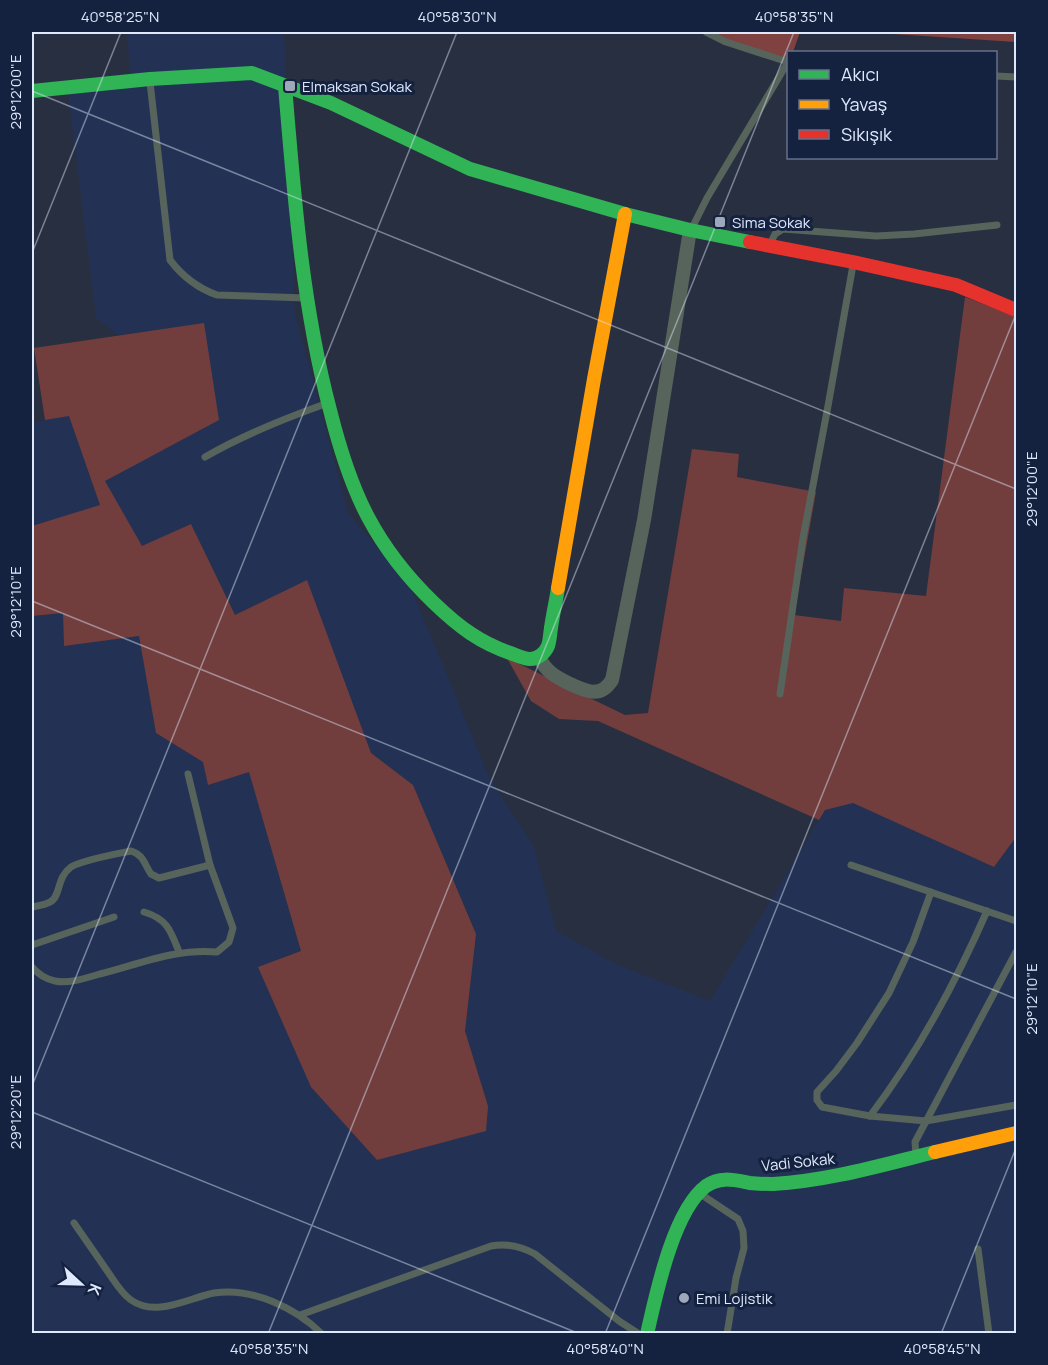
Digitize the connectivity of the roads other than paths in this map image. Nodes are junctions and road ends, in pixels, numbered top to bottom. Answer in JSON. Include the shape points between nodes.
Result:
{"nodes":[{"id":1,"x":706,"y":32,"type":"edge"},
{"id":2,"x":787,"y":62,"type":"edge"},
{"id":3,"x":787,"y":64,"type":"edge"},
{"id":4,"x":997,"y":76,"type":"edge"},
{"id":5,"x":1017,"y":77,"type":"edge"},
{"id":6,"x":150,"y":79,"type":"junction"},
{"id":7,"x":285,"y":86,"type":"junction"},
{"id":8,"x":32,"y":90,"type":"edge"},
{"id":9,"x":625,"y":214,"type":"junction"},
{"id":10,"x":997,"y":225,"type":"dead end"},
{"id":11,"x":690,"y":230,"type":"junction"},
{"id":12,"x":769,"y":246,"type":"junction"},
{"id":13,"x":853,"y":262,"type":"junction"},
{"id":14,"x":306,"y":298,"type":"junction"},
{"id":15,"x":1017,"y":309,"type":"edge"},
{"id":16,"x":327,"y":403,"type":"junction"},
{"id":17,"x":205,"y":457,"type":"dead end"},
{"id":18,"x":538,"y":657,"type":"junction"},
{"id":19,"x":780,"y":694,"type":"dead end"},
{"id":20,"x":188,"y":774,"type":"dead end"},
{"id":21,"x":210,"y":864,"type":"junction"},
{"id":22,"x":851,"y":865,"type":"dead end"},
{"id":23,"x":930,"y":892,"type":"junction"},
{"id":24,"x":32,"y":907,"type":"edge"},
{"id":25,"x":987,"y":911,"type":"junction"},
{"id":26,"x":144,"y":912,"type":"dead end"},
{"id":27,"x":114,"y":917,"type":"dead end"},
{"id":28,"x":1017,"y":921,"type":"edge"},
{"id":29,"x":32,"y":945,"type":"edge"},
{"id":30,"x":179,"y":952,"type":"junction"},
{"id":31,"x":1017,"y":952,"type":"edge"},
{"id":32,"x":32,"y":967,"type":"edge"},
{"id":33,"x":1017,"y":1105,"type":"edge"},
{"id":34,"x":870,"y":1116,"type":"junction"},
{"id":35,"x":926,"y":1121,"type":"junction"},
{"id":36,"x":1017,"y":1133,"type":"edge"},
{"id":37,"x":916,"y":1156,"type":"junction"},
{"id":38,"x":700,"y":1194,"type":"junction"},
{"id":39,"x":74,"y":1223,"type":"dead end"},
{"id":40,"x":978,"y":1249,"type":"dead end"},
{"id":41,"x":300,"y":1315,"type":"junction"},
{"id":42,"x":322,"y":1334,"type":"edge"},
{"id":43,"x":639,"y":1334,"type":"edge"},
{"id":44,"x":647,"y":1334,"type":"edge"},
{"id":45,"x":727,"y":1334,"type":"edge"},
{"id":46,"x":989,"y":1334,"type":"edge"}],
"edges":[{"from":1,"to":2,"type":"lane"},
{"from":3,"to":11,"type":"lane"},
{"from":4,"to":5,"type":"lane"},
{"from":6,"to":7,"type":"street","via":[[252,73]]},
{"from":6,"to":8,"type":"street"},
{"from":6,"to":14,"type":"lane","via":[[170,260],[177,270],[196,286],[217,295]]},
{"from":7,"to":9,"type":"street","via":[[470,169]]},
{"from":7,"to":14,"type":"street"},
{"from":9,"to":11,"type":"street"},
{"from":9,"to":18,"type":"street","via":[[548,645]]},
{"from":10,"to":12,"type":"lane","via":[[876,236],[783,229]]},
{"from":11,"to":12,"type":"street"},
{"from":11,"to":18,"type":"street","via":[[644,520],[612,680],[600,691],[586,691],[550,673]]},
{"from":12,"to":13,"type":"street"},
{"from":13,"to":15,"type":"street","via":[[956,285]]},
{"from":13,"to":19,"type":"lane","via":[[803,538]]},
{"from":14,"to":16,"type":"street"},
{"from":16,"to":17,"type":"lane","via":[[257,430]]},
{"from":16,"to":18,"type":"street","via":[[359,498],[404,572],[478,640],[528,659]]},
{"from":20,"to":21,"type":"lane"},
{"from":21,"to":24,"type":"lane","via":[[159,878],[131,850],[74,865],[62,877],[53,900]]},
{"from":21,"to":30,"type":"lane","via":[[233,928],[232,935],[217,952]]},
{"from":22,"to":23,"type":"lane"},
{"from":23,"to":25,"type":"lane"},
{"from":23,"to":34,"type":"lane","via":[[913,942],[889,993],[857,1043],[817,1092],[822,1107]]},
{"from":25,"to":28,"type":"lane"},
{"from":25,"to":34,"type":"lane","via":[[939,1011]]},
{"from":26,"to":30,"type":"lane","via":[[165,923]]},
{"from":27,"to":29,"type":"lane"},
{"from":30,"to":32,"type":"lane","via":[[69,981],[49,979]]},
{"from":31,"to":35,"type":"lane"},
{"from":33,"to":35,"type":"lane"},
{"from":34,"to":35,"type":"lane"},
{"from":35,"to":37,"type":"lane","via":[[915,1142]]},
{"from":36,"to":37,"type":"street","name":"Vadi Sokak"},
{"from":37,"to":38,"type":"street","name":"Vadi Sokak","via":[[810,1180],[749,1183],[723,1179],[706,1185]]},
{"from":38,"to":44,"type":"street","name":"Vadi Sokak","via":[[676,1230]]},
{"from":38,"to":45,"type":"lane","via":[[738,1219],[743,1231],[744,1248]]},
{"from":39,"to":41,"type":"lane","via":[[124,1294],[144,1307],[159,1308],[216,1293],[232,1293],[263,1298]]},
{"from":40,"to":46,"type":"lane"},
{"from":41,"to":42,"type":"lane"},
{"from":41,"to":43,"type":"lane","via":[[505,1244],[535,1254]]}]}
